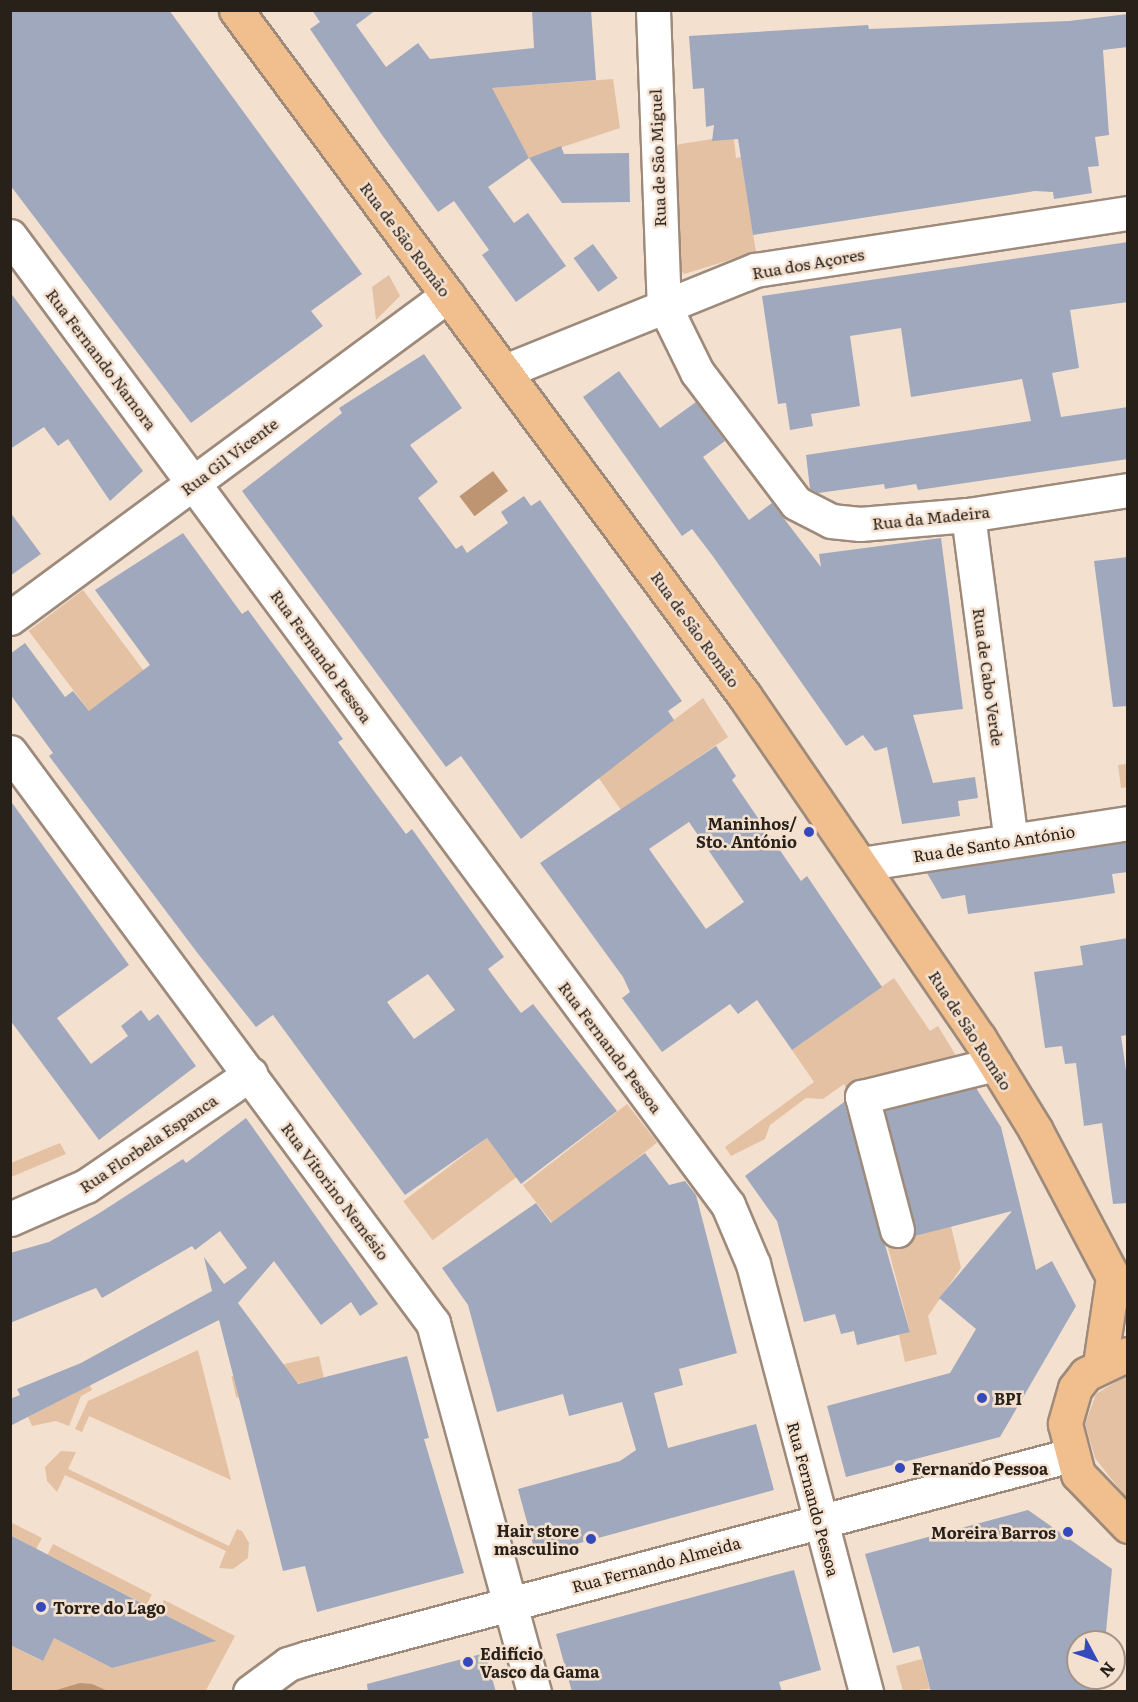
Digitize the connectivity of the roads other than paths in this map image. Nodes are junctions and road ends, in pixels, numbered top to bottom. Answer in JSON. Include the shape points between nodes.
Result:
{"nodes":[{"id":1,"x":236,"y":10,"type":"edge"},
{"id":2,"x":652,"y":10,"type":"edge"},
{"id":3,"x":1128,"y":213,"type":"edge"},
{"id":4,"x":10,"y":236,"type":"edge"},
{"id":5,"x":448,"y":295,"type":"junction"},
{"id":6,"x":664,"y":305,"type":"junction"},
{"id":7,"x":504,"y":371,"type":"junction"},
{"id":8,"x":193,"y":482,"type":"junction"},
{"id":9,"x":1128,"y":490,"type":"edge"},
{"id":10,"x":968,"y":515,"type":"junction"},
{"id":11,"x":10,"y":618,"type":"edge"},
{"id":12,"x":10,"y":752,"type":"edge"},
{"id":13,"x":1128,"y":823,"type":"edge"},
{"id":14,"x":1011,"y":840,"type":"junction"},
{"id":15,"x":861,"y":864,"type":"junction"},
{"id":16,"x":995,"y":1064,"type":"junction"},
{"id":17,"x":250,"y":1074,"type":"junction"},
{"id":18,"x":10,"y":1219,"type":"edge"},
{"id":19,"x":897,"y":1230,"type":"dead end"},
{"id":20,"x":1120,"y":1284,"type":"edge"},
{"id":21,"x":1114,"y":1359,"type":"edge"},
{"id":22,"x":1071,"y":1455,"type":"junction"},
{"id":23,"x":819,"y":1519,"type":"junction"},
{"id":24,"x":1128,"y":1526,"type":"edge"},
{"id":25,"x":510,"y":1603,"type":"junction"},
{"id":26,"x":250,"y":1692,"type":"edge"},
{"id":27,"x":534,"y":1692,"type":"edge"},
{"id":28,"x":866,"y":1692,"type":"edge"}],
"edges":[{"from":1,"to":5,"type":"main road","name":"Rua de São Romão"},
{"from":2,"to":6,"type":"street","name":"Rua de São Miguel"},
{"from":3,"to":6,"type":"street","name":"Rua dos Açores","via":[[755,270]]},
{"from":4,"to":8,"type":"street","name":"Rua Fernando Namora"},
{"from":5,"to":7,"type":"main road","name":"Rua de São Romão"},
{"from":5,"to":8,"type":"street","name":"Rua Gil Vicente"},
{"from":6,"to":7,"type":"street","name":"Rua dos Açores"},
{"from":6,"to":10,"type":"street","name":"Rua da Madeira","via":[[697,372],[790,496],[810,513],[860,524]]},
{"from":7,"to":15,"type":"main road","name":"Rua de São Romão","via":[[744,695]]},
{"from":8,"to":11,"type":"street","name":"Rua Gil Vicente"},
{"from":8,"to":23,"type":"street","name":"Rua Fernando Pessoa","via":[[728,1205],[753,1264]]},
{"from":9,"to":10,"type":"street","name":"Rua da Madeira"},
{"from":10,"to":14,"type":"street","name":"Rua de Cabo Verde"},
{"from":12,"to":17,"type":"street","name":"Rua Vitorino Nemésio"},
{"from":13,"to":14,"type":"street","name":"Rua de Santo António"},
{"from":14,"to":15,"type":"street","name":"Rua de Santo António"},
{"from":15,"to":16,"type":"main road","name":"Rua de São Romão"},
{"from":16,"to":19,"type":"street","via":[[862,1097]]},
{"from":16,"to":20,"type":"main road","name":"Rua de São Romão"},
{"from":17,"to":18,"type":"street","name":"Rua Florbela Espanca","via":[[86,1186]]},
{"from":17,"to":25,"type":"street","name":"Rua Vitorino Nemésio","via":[[433,1323]]},
{"from":20,"to":21,"type":"main road","name":"Rua de São Romão"},
{"from":21,"to":22,"type":"main road","name":"Rua de São Romão","via":[[1075,1388],[1067,1407]]},
{"from":22,"to":23,"type":"street","name":"Rua Fernando Almeida"},
{"from":22,"to":24,"type":"main road","name":"Rua de São Romão","via":[[1085,1483]]},
{"from":23,"to":25,"type":"street","name":"Rua Fernando Almeida"},
{"from":23,"to":28,"type":"street","name":"Rua Fernando Pessoa"},
{"from":25,"to":26,"type":"street","name":"Rua Fernando Almeida","via":[[293,1662]]},
{"from":25,"to":27,"type":"street","name":"Rua Vitorino Nemésio"}]}
